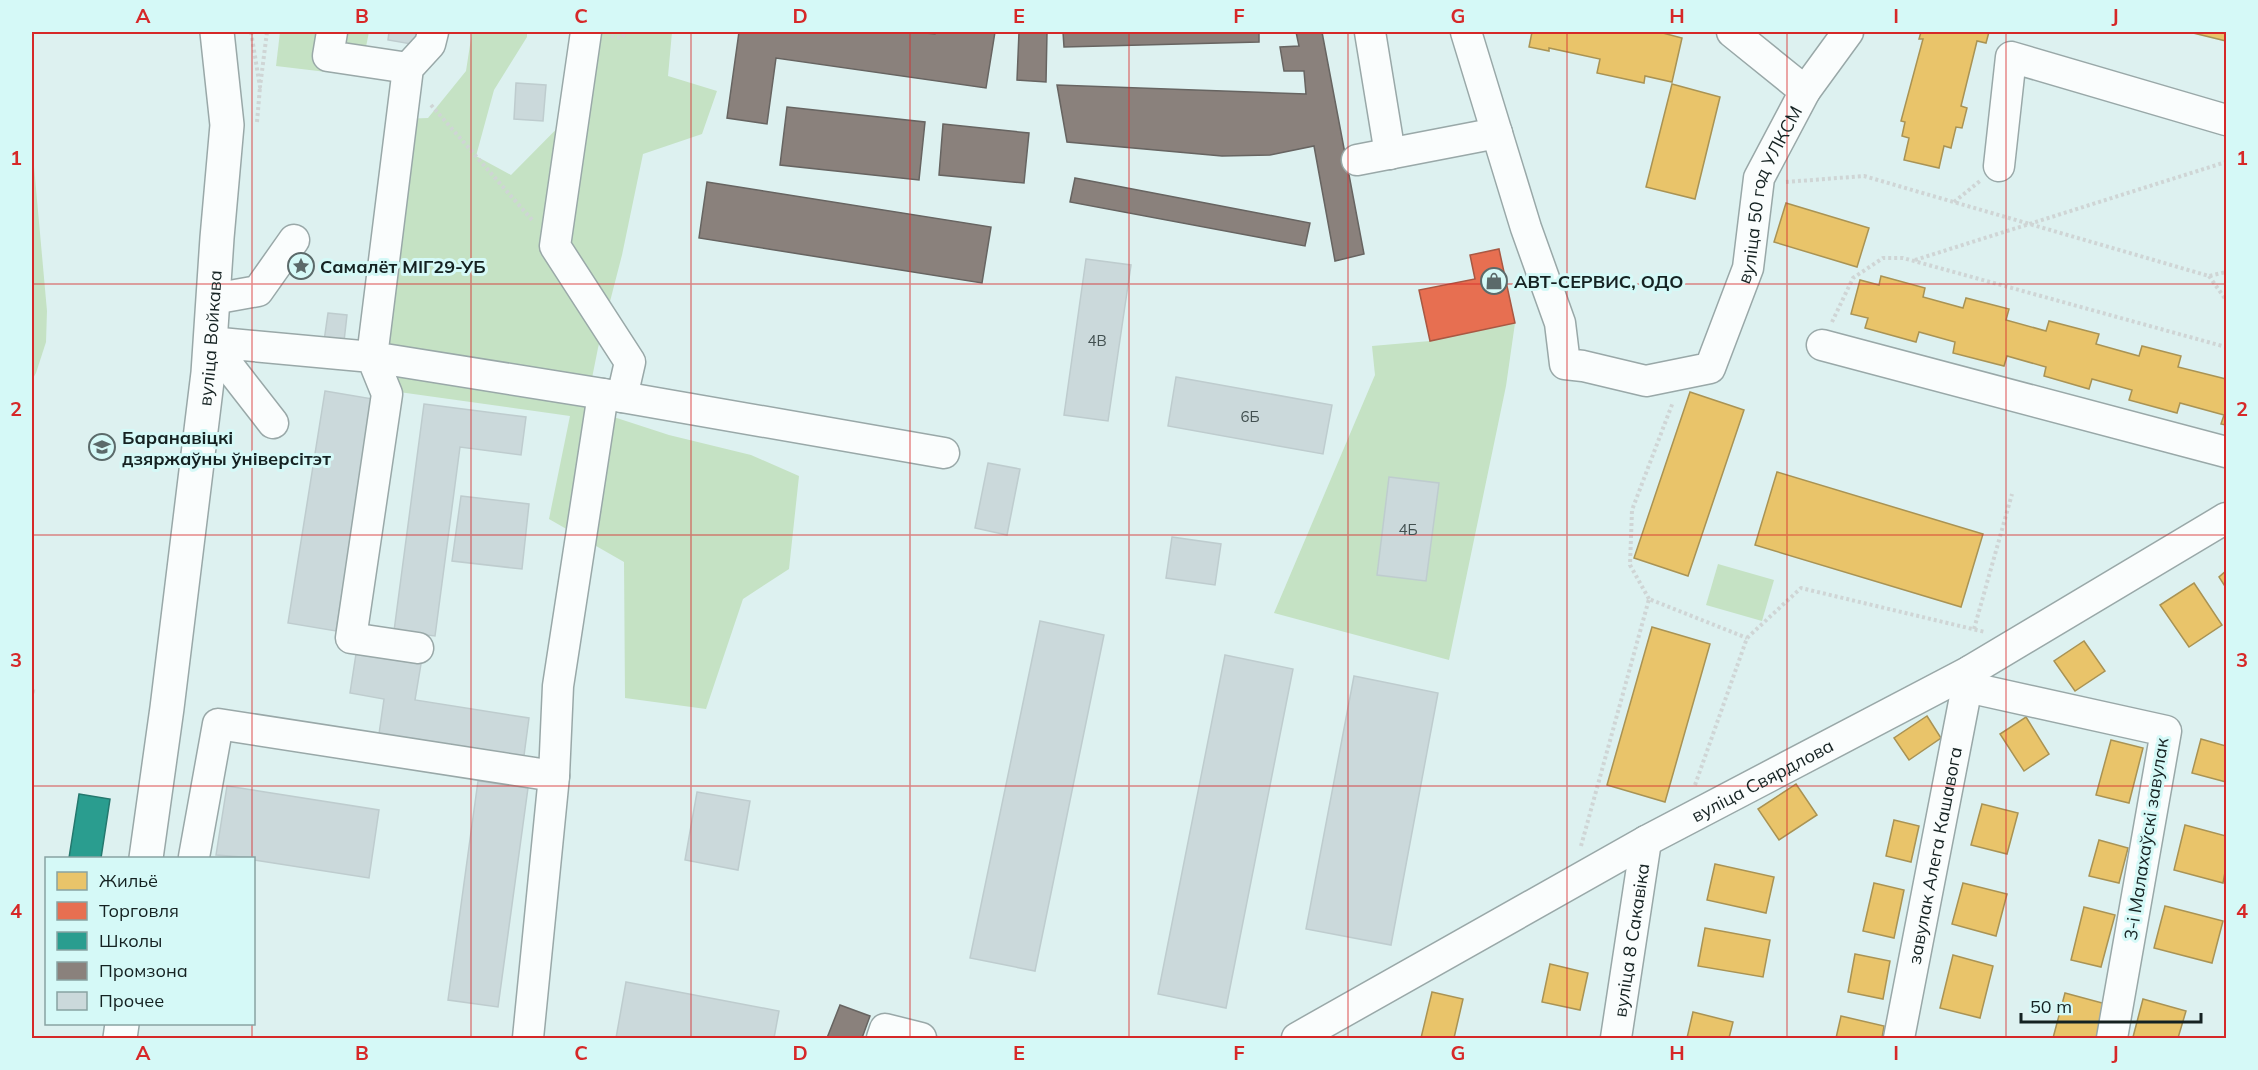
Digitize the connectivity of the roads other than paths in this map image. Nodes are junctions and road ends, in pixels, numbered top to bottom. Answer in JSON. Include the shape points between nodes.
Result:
{"nodes":[{"id":1,"x":217,"y":32,"type":"edge"},
{"id":2,"x":332,"y":32,"type":"edge"},
{"id":3,"x":432,"y":32,"type":"edge"},
{"id":4,"x":586,"y":32,"type":"edge"},
{"id":5,"x":1370,"y":32,"type":"edge"},
{"id":6,"x":1466,"y":32,"type":"edge"},
{"id":7,"x":1732,"y":32,"type":"edge"},
{"id":8,"x":1848,"y":32,"type":"edge"},
{"id":9,"x":407,"y":72,"type":"junction"},
{"id":10,"x":1805,"y":91,"type":"junction"},
{"id":11,"x":2226,"y":120,"type":"edge"},
{"id":12,"x":1497,"y":133,"type":"junction"},
{"id":13,"x":1390,"y":154,"type":"junction"},
{"id":14,"x":1357,"y":160,"type":"dead end"},
{"id":15,"x":1999,"y":166,"type":"road end"},
{"id":16,"x":294,"y":240,"type":"dead end"},
{"id":17,"x":213,"y":299,"type":"junction"},
{"id":18,"x":210,"y":342,"type":"junction"},
{"id":19,"x":1822,"y":345,"type":"road end"},
{"id":20,"x":372,"y":357,"type":"junction"},
{"id":21,"x":612,"y":396,"type":"junction"},
{"id":22,"x":273,"y":423,"type":"dead end"},
{"id":23,"x":2226,"y":452,"type":"edge"},
{"id":24,"x":944,"y":453,"type":"dead end"},
{"id":25,"x":2226,"y":518,"type":"edge"},
{"id":26,"x":418,"y":648,"type":"dead end"},
{"id":27,"x":1968,"y":679,"type":"junction"},
{"id":28,"x":554,"y":776,"type":"junction"},
{"id":29,"x":1646,"y":841,"type":"junction"},
{"id":30,"x":146,"y":857,"type":"edge"},
{"id":31,"x":194,"y":857,"type":"dead end"},
{"id":32,"x":528,"y":1038,"type":"edge"},
{"id":33,"x":882,"y":1038,"type":"edge"},
{"id":34,"x":921,"y":1038,"type":"edge"},
{"id":35,"x":1297,"y":1038,"type":"edge"},
{"id":36,"x":1616,"y":1038,"type":"edge"},
{"id":37,"x":1899,"y":1038,"type":"edge"},
{"id":38,"x":2112,"y":1038,"type":"edge"}],
"edges":[{"from":1,"to":17,"type":"main road","name":"вуліца Войкава","via":[[227,125]]},
{"from":2,"to":9,"type":"street","via":[[328,56]]},
{"from":3,"to":9,"type":"street","via":[[430,44]]},
{"from":4,"to":21,"type":"street","via":[[555,246],[630,362]]},
{"from":5,"to":13,"type":"street"},
{"from":6,"to":12,"type":"street"},
{"from":7,"to":10,"type":"street"},
{"from":8,"to":10,"type":"street","name":"вуліца 50 год УЛКСМ"},
{"from":9,"to":20,"type":"street"},
{"from":10,"to":12,"type":"street","name":"вуліца 50 год УЛКСМ","via":[[1759,178],[1748,268],[1697,371],[1646,381],[1565,364],[1560,322]]},
{"from":11,"to":15,"type":"street","via":[[2011,57]]},
{"from":12,"to":13,"type":"street"},
{"from":13,"to":14,"type":"street"},
{"from":16,"to":17,"type":"street","via":[[258,291]]},
{"from":17,"to":18,"type":"main road","name":"вуліца Войкава"},
{"from":18,"to":20,"type":"street"},
{"from":18,"to":22,"type":"street"},
{"from":18,"to":30,"type":"main road","name":"вуліца Войкава"},
{"from":19,"to":23,"type":"street"},
{"from":20,"to":21,"type":"street"},
{"from":20,"to":26,"type":"street","via":[[387,394],[351,638]]},
{"from":21,"to":24,"type":"street"},
{"from":21,"to":28,"type":"street","via":[[558,687]]},
{"from":25,"to":27,"type":"street","name":"вуліца Свярдлова","via":[[2022,640]]},
{"from":27,"to":29,"type":"street","name":"вуліца Свярдлова"},
{"from":27,"to":37,"type":"street","name":"завулак Алега Кашавога"},
{"from":27,"to":38,"type":"street","name":"3-і Малахаўскі завулак","via":[[2166,731]]},
{"from":28,"to":31,"type":"street","via":[[218,724]]},
{"from":28,"to":32,"type":"street"},
{"from":29,"to":35,"type":"street","name":"вуліца Свярдлова"},
{"from":29,"to":36,"type":"street","name":"вуліца 8 Сакавіка"},
{"from":33,"to":34,"type":"street","via":[[885,1029]]}]}
